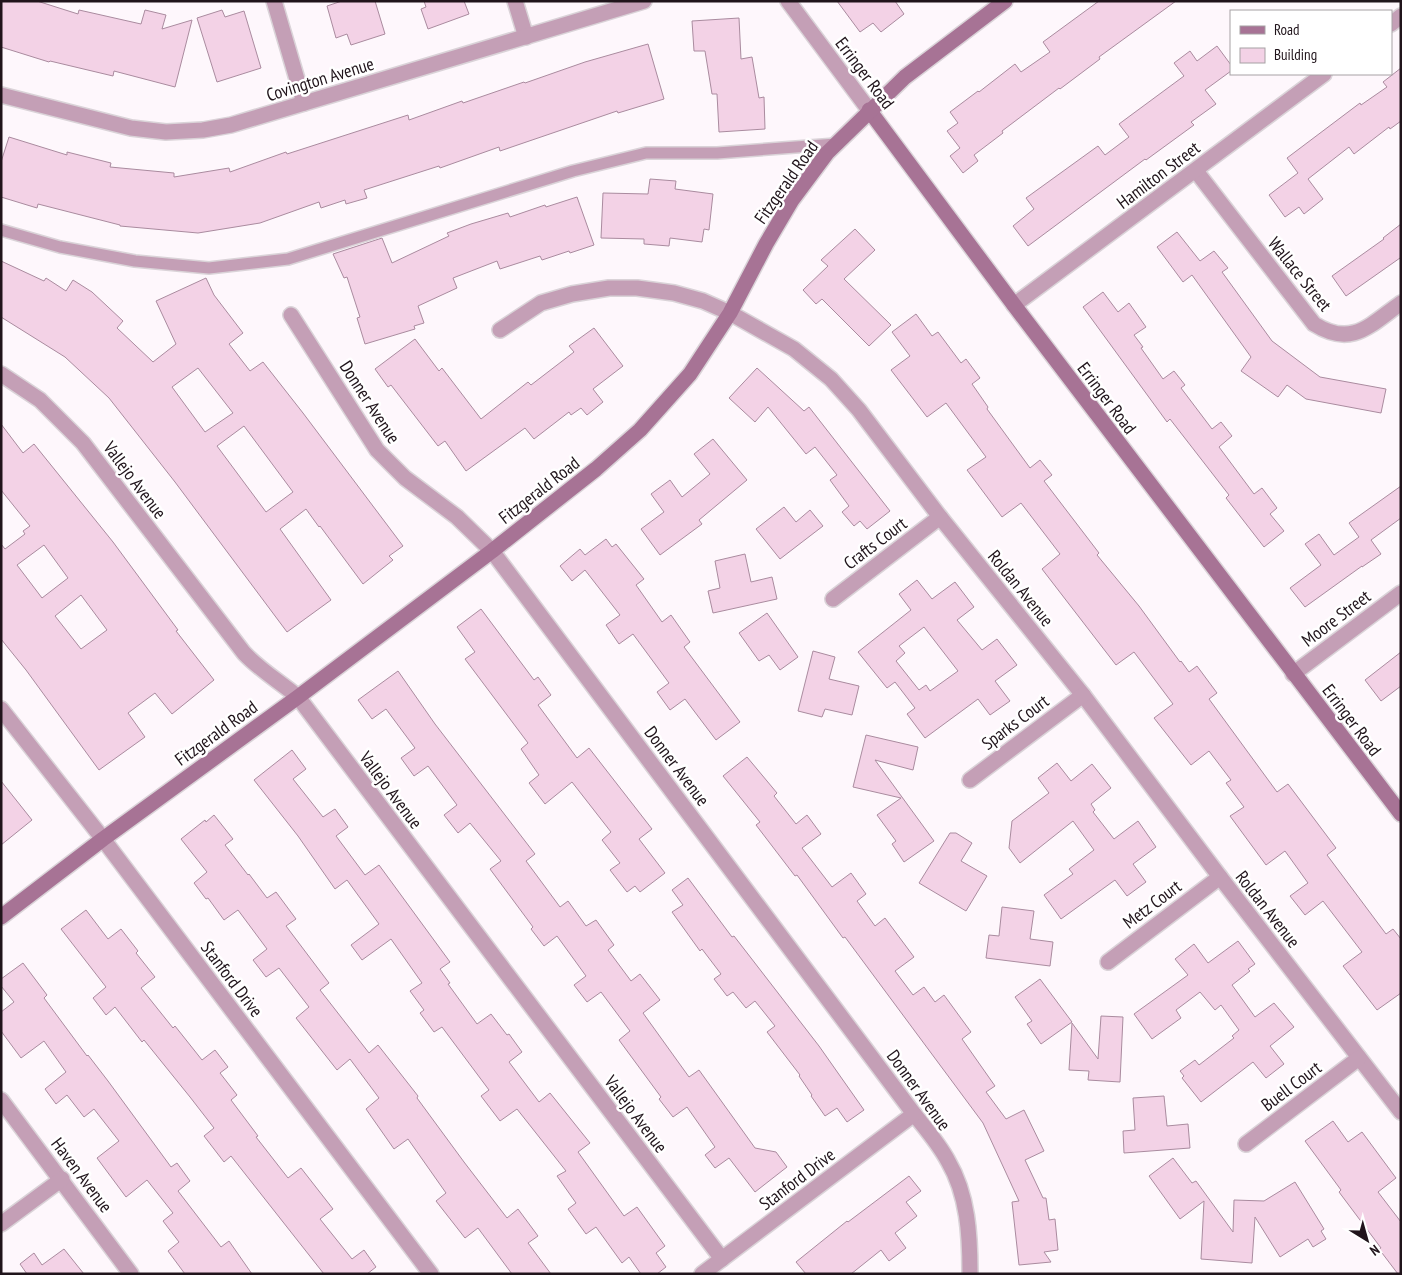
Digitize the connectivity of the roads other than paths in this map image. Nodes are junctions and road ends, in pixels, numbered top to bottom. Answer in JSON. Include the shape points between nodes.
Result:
{"nodes":[{"id":1,"x":274,"y":1,"type":"edge"},
{"id":2,"x":515,"y":1,"type":"edge"},
{"id":3,"x":644,"y":1,"type":"edge"},
{"id":4,"x":788,"y":1,"type":"edge"},
{"id":5,"x":1005,"y":1,"type":"edge"},
{"id":6,"x":526,"y":37,"type":"junction"},
{"id":7,"x":1323,"y":75,"type":"edge"},
{"id":8,"x":1,"y":96,"type":"edge"},
{"id":9,"x":304,"y":103,"type":"junction"},
{"id":10,"x":869,"y":110,"type":"junction"},
{"id":11,"x":836,"y":144,"type":"junction"},
{"id":12,"x":1196,"y":170,"type":"junction"},
{"id":13,"x":1,"y":230,"type":"edge"},
{"id":14,"x":1401,"y":302,"type":"edge"},
{"id":15,"x":1014,"y":305,"type":"junction"},
{"id":16,"x":730,"y":313,"type":"junction"},
{"id":17,"x":291,"y":315,"type":"dead end"},
{"id":18,"x":500,"y":330,"type":"dead end"},
{"id":19,"x":1,"y":374,"type":"edge"},
{"id":20,"x":940,"y":516,"type":"junction"},
{"id":21,"x":492,"y":551,"type":"junction"},
{"id":22,"x":1401,"y":593,"type":"edge"},
{"id":23,"x":833,"y":598,"type":"dead end"},
{"id":24,"x":1293,"y":674,"type":"junction"},
{"id":25,"x":1083,"y":695,"type":"junction"},
{"id":26,"x":298,"y":697,"type":"junction"},
{"id":27,"x":1,"y":709,"type":"edge"},
{"id":28,"x":970,"y":780,"type":"dead end"},
{"id":29,"x":1401,"y":814,"type":"edge"},
{"id":30,"x":103,"y":839,"type":"junction"},
{"id":31,"x":1220,"y":877,"type":"junction"},
{"id":32,"x":1,"y":917,"type":"edge"},
{"id":33,"x":1108,"y":962,"type":"dead end"},
{"id":34,"x":1359,"y":1058,"type":"junction"},
{"id":35,"x":1,"y":1100,"type":"edge"},
{"id":36,"x":1401,"y":1112,"type":"edge"},
{"id":37,"x":914,"y":1114,"type":"junction"},
{"id":38,"x":1246,"y":1144,"type":"dead end"},
{"id":39,"x":62,"y":1180,"type":"junction"},
{"id":40,"x":1,"y":1224,"type":"edge"},
{"id":41,"x":722,"y":1259,"type":"junction"},
{"id":42,"x":131,"y":1274,"type":"edge"},
{"id":43,"x":431,"y":1274,"type":"edge"},
{"id":44,"x":702,"y":1274,"type":"edge"},
{"id":45,"x":970,"y":1274,"type":"edge"}],
"edges":[{"from":1,"to":9,"type":"street"},
{"from":2,"to":6,"type":"street"},
{"from":3,"to":6,"type":"street","name":"Covington Avenue"},
{"from":4,"to":10,"type":"street","name":"Erringer Road"},
{"from":5,"to":10,"type":"main road","name":"Fitzgerald Road","via":[[905,77]]},
{"from":6,"to":9,"type":"street","name":"Covington Avenue"},
{"from":7,"to":12,"type":"street","name":"Hamilton Street"},
{"from":8,"to":9,"type":"street","name":"Covington Avenue","via":[[131,128],[166,132],[231,125]]},
{"from":10,"to":11,"type":"main road","name":"Fitzgerald Road"},
{"from":10,"to":15,"type":"main road","name":"Erringer Road"},
{"from":11,"to":13,"type":"lane","via":[[718,153],[646,154],[573,172],[288,258],[208,268],[135,261],[60,247]]},
{"from":11,"to":16,"type":"main road","name":"Fitzgerald Road","via":[[792,200]]},
{"from":12,"to":14,"type":"street","name":"Wallace Street","via":[[1314,324],[1326,332],[1356,333]]},
{"from":12,"to":15,"type":"street","name":"Hamilton Street"},
{"from":15,"to":24,"type":"main road","name":"Erringer Road"},
{"from":16,"to":18,"type":"street","name":"Roldan Avenue","via":[[674,293],[609,288],[541,303]]},
{"from":16,"to":20,"type":"street","name":"Roldan Avenue","via":[[794,349],[831,379],[859,410]]},
{"from":16,"to":21,"type":"main road","name":"Fitzgerald Road","via":[[690,374],[640,430]]},
{"from":17,"to":21,"type":"street","name":"Donner Avenue","via":[[377,450],[405,478],[457,517]]},
{"from":19,"to":26,"type":"street","name":"Vallejo Avenue","via":[[40,400],[83,443],[244,653],[257,667]]},
{"from":20,"to":23,"type":"street","name":"Crafts Court"},
{"from":20,"to":25,"type":"street","name":"Roldan Avenue"},
{"from":21,"to":26,"type":"main road","name":"Fitzgerald Road"},
{"from":21,"to":37,"type":"street","name":"Donner Avenue"},
{"from":22,"to":24,"type":"street","name":"Moore Street"},
{"from":24,"to":29,"type":"main road","name":"Erringer Road"},
{"from":25,"to":28,"type":"street","name":"Sparks Court"},
{"from":25,"to":31,"type":"street","name":"Roldan Avenue"},
{"from":26,"to":30,"type":"main road","name":"Fitzgerald Road"},
{"from":26,"to":41,"type":"street","name":"Vallejo Avenue"},
{"from":27,"to":30,"type":"street","name":"Stanford Drive"},
{"from":30,"to":32,"type":"main road","name":"Fitzgerald Road"},
{"from":30,"to":43,"type":"street","name":"Stanford Drive"},
{"from":31,"to":33,"type":"street","name":"Metz Court"},
{"from":31,"to":34,"type":"street","name":"Roldan Avenue"},
{"from":34,"to":36,"type":"street","name":"Roldan Avenue"},
{"from":34,"to":38,"type":"street","name":"Buell Court"},
{"from":35,"to":39,"type":"street","name":"Haven Avenue"},
{"from":37,"to":41,"type":"street","name":"Stanford Drive"},
{"from":37,"to":45,"type":"street","name":"Donner Avenue","via":[[949,1162],[964,1200],[970,1237]]},
{"from":39,"to":40,"type":"street"},
{"from":39,"to":42,"type":"street","name":"Haven Avenue"},
{"from":41,"to":44,"type":"street","name":"Stanford Drive"}]}
